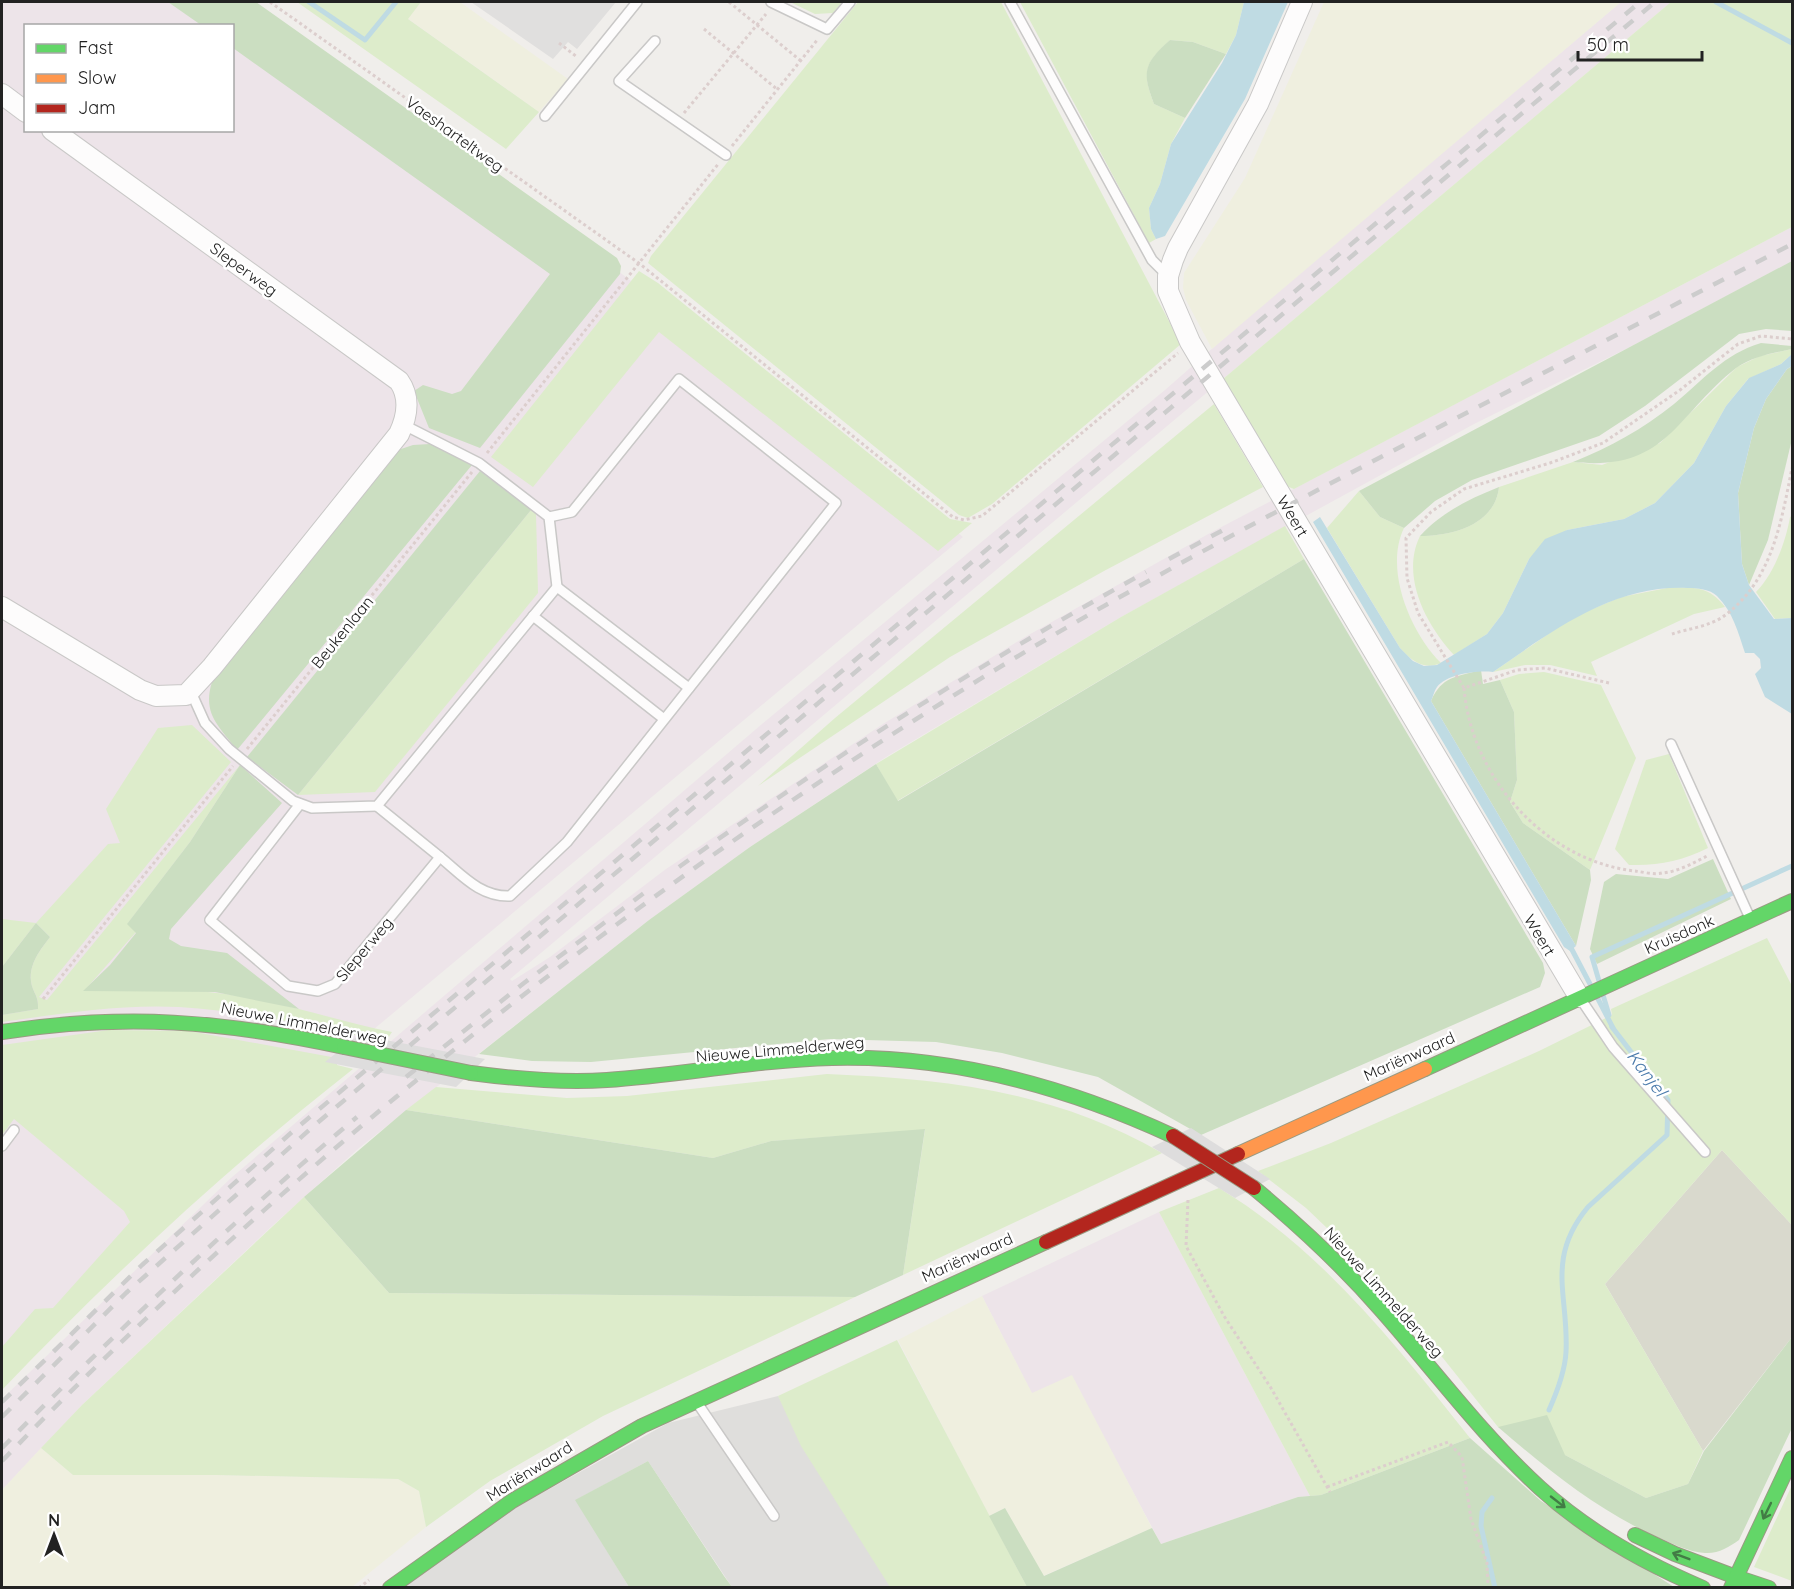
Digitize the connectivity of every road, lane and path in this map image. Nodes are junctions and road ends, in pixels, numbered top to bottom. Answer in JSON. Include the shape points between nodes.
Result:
{"nodes":[{"id":1,"x":270,"y":2,"type":"edge"},
{"id":2,"x":637,"y":2,"type":"edge"},
{"id":3,"x":729,"y":2,"type":"edge"},
{"id":4,"x":773,"y":2,"type":"edge"},
{"id":5,"x":850,"y":2,"type":"edge"},
{"id":6,"x":1010,"y":2,"type":"edge"},
{"id":7,"x":1302,"y":2,"type":"edge"},
{"id":8,"x":756,"y":25,"type":"junction"},
{"id":9,"x":704,"y":29,"type":"dead end"},
{"id":10,"x":655,"y":41,"type":"dead end"},
{"id":11,"x":559,"y":43,"type":"dead end"},
{"id":12,"x":733,"y":53,"type":"junction"},
{"id":13,"x":801,"y":61,"type":"dead end"},
{"id":14,"x":587,"y":64,"type":"junction"},
{"id":15,"x":778,"y":90,"type":"dead end"},
{"id":16,"x":2,"y":94,"type":"edge"},
{"id":17,"x":24,"y":110,"type":"edge"},
{"id":18,"x":545,"y":116,"type":"dead end"},
{"id":19,"x":677,"y":121,"type":"junction"},
{"id":20,"x":55,"y":132,"type":"edge"},
{"id":21,"x":726,"y":154,"type":"dead end"},
{"id":22,"x":640,"y":264,"type":"junction"},
{"id":23,"x":1168,"y":276,"type":"junction"},
{"id":24,"x":1792,"y":339,"type":"edge"},
{"id":25,"x":1190,"y":342,"type":"junction"},
{"id":26,"x":404,"y":424,"type":"junction"},
{"id":27,"x":479,"y":463,"type":"junction"},
{"id":28,"x":1792,"y":468,"type":"edge"},
{"id":29,"x":549,"y":517,"type":"junction"},
{"id":30,"x":557,"y":587,"type":"junction"},
{"id":31,"x":2,"y":607,"type":"edge"},
{"id":32,"x":533,"y":616,"type":"junction"},
{"id":33,"x":1672,"y":634,"type":"dead end"},
{"id":34,"x":1609,"y":683,"type":"dead end"},
{"id":35,"x":689,"y":688,"type":"junction"},
{"id":36,"x":1464,"y":688,"type":"junction"},
{"id":37,"x":191,"y":692,"type":"junction"},
{"id":38,"x":664,"y":719,"type":"junction"},
{"id":39,"x":1671,"y":744,"type":"dead end"},
{"id":40,"x":239,"y":759,"type":"junction"},
{"id":41,"x":297,"y":803,"type":"junction"},
{"id":42,"x":377,"y":806,"type":"junction"},
{"id":43,"x":1719,"y":850,"type":"junction"},
{"id":44,"x":440,"y":857,"type":"junction"},
{"id":45,"x":1792,"y":901,"type":"edge"},
{"id":46,"x":1751,"y":920,"type":"junction"},
{"id":47,"x":43,"y":999,"type":"dead end"},
{"id":48,"x":1585,"y":1004,"type":"junction"},
{"id":49,"x":2,"y":1032,"type":"edge"},
{"id":50,"x":15,"y":1130,"type":"dead end"},
{"id":51,"x":2,"y":1146,"type":"edge"},
{"id":52,"x":1705,"y":1152,"type":"dead end"},
{"id":53,"x":1189,"y":1192,"type":"dead end"},
{"id":54,"x":696,"y":1399,"type":"junction"},
{"id":55,"x":1501,"y":1447,"type":"junction"},
{"id":56,"x":1792,"y":1458,"type":"edge"},
{"id":57,"x":1327,"y":1487,"type":"junction"},
{"id":58,"x":1330,"y":1492,"type":"dead end"},
{"id":59,"x":1581,"y":1503,"type":"dead end"},
{"id":60,"x":774,"y":1516,"type":"dead end"},
{"id":61,"x":1620,"y":1527,"type":"dead end"},
{"id":62,"x":1733,"y":1582,"type":"edge"},
{"id":63,"x":390,"y":1587,"type":"edge"},
{"id":64,"x":1488,"y":1587,"type":"edge"},
{"id":65,"x":1703,"y":1587,"type":"edge"},
{"id":66,"x":1769,"y":1587,"type":"edge"}],
"edges":[{"from":1,"to":22,"type":"path","name":"Vaesharteltweg"},
{"from":2,"to":14,"type":"lane"},
{"from":3,"to":8,"type":"path"},
{"from":4,"to":5,"type":"lane","via":[[827,29]]},
{"from":4,"to":8,"type":"path"},
{"from":6,"to":23,"type":"lane","via":[[1152,260]]},
{"from":7,"to":23,"type":"street","name":"Weert","via":[[1258,104],[1178,248]]},
{"from":8,"to":12,"type":"path"},
{"from":8,"to":13,"type":"path"},
{"from":9,"to":12,"type":"path"},
{"from":10,"to":19,"type":"lane","via":[[619,81]]},
{"from":11,"to":14,"type":"path"},
{"from":12,"to":15,"type":"path"},
{"from":12,"to":19,"type":"path"},
{"from":14,"to":18,"type":"lane"},
{"from":16,"to":17,"type":"street"},
{"from":19,"to":21,"type":"lane"},
{"from":20,"to":26,"type":"street","name":"Sleperweg","via":[[399,381],[406,398]]},
{"from":22,"to":25,"type":"path","name":"Vaesharteltweg","via":[[952,517],[964,520],[982,516]]},
{"from":22,"to":27,"type":"path","name":"Beukenlaan"},
{"from":23,"to":25,"type":"street","name":"Weert","via":[[1173,308]]},
{"from":24,"to":36,"type":"path","via":[[1761,336],[1738,344],[1603,443],[1550,464],[1464,489],[1431,512],[1406,538],[1407,578],[1418,613]]},
{"from":25,"to":48,"type":"street","name":"Weert"},
{"from":26,"to":27,"type":"lane"},
{"from":26,"to":37,"type":"street"},
{"from":27,"to":29,"type":"lane"},
{"from":27,"to":40,"type":"path","name":"Beukenlaan"},
{"from":28,"to":33,"type":"path","via":[[1770,557],[1755,585],[1723,617]]},
{"from":29,"to":30,"type":"lane"},
{"from":29,"to":35,"type":"lane","via":[[572,512],[679,379],[836,503]]},
{"from":30,"to":32,"type":"lane"},
{"from":30,"to":35,"type":"lane"},
{"from":31,"to":37,"type":"street","via":[[140,690],[172,697]]},
{"from":32,"to":38,"type":"lane"},
{"from":32,"to":42,"type":"lane"},
{"from":34,"to":36,"type":"path","via":[[1545,668],[1517,670]]},
{"from":35,"to":38,"type":"lane"},
{"from":36,"to":43,"type":"path","via":[[1472,734],[1504,794],[1544,834],[1600,865],[1662,874]]},
{"from":37,"to":40,"type":"lane","via":[[205,723]]},
{"from":38,"to":44,"type":"lane","via":[[567,842],[510,896],[495,897],[483,892]]},
{"from":39,"to":43,"type":"lane"},
{"from":40,"to":41,"type":"lane"},
{"from":40,"to":47,"type":"path","name":"Beukenlaan"},
{"from":41,"to":42,"type":"lane","via":[[312,808]]},
{"from":41,"to":44,"type":"lane","name":"Sleperweg","via":[[210,920],[288,986],[318,991],[336,984]]},
{"from":42,"to":44,"type":"lane"},
{"from":43,"to":46,"type":"lane"},
{"from":45,"to":46,"type":"main road","name":"Kruisdonk"},
{"from":46,"to":48,"type":"main road","name":"Kruisdonk"},
{"from":48,"to":52,"type":"lane","via":[[1613,1047]]},
{"from":48,"to":54,"type":"main road","name":"Mariënwaard"},
{"from":49,"to":55,"type":"main road","name":"Nieuwe Limmelderweg","bridge":true,"via":[[89,1019],[149,1017],[255,1028],[471,1073],[541,1080],[604,1081],[806,1060],[879,1058],[973,1067],[1041,1082],[1110,1106],[1173,1136],[1282,1209],[1340,1263]]},
{"from":50,"to":51,"type":"lane"},
{"from":53,"to":57,"type":"path","via":[[1186,1246]]},
{"from":54,"to":60,"type":"lane"},
{"from":54,"to":63,"type":"main road","name":"Mariënwaard","via":[[579,1459],[521,1494]]},
{"from":55,"to":59,"type":"main road","name":"Nieuwe Limmelderweg"},
{"from":55,"to":65,"type":"main road","name":"Nieuwe Limmelderweg","one_way":true,"via":[[1542,1490],[1593,1528]]},
{"from":56,"to":62,"type":"main road","one_way":true},
{"from":57,"to":58,"type":"path"},
{"from":57,"to":64,"type":"path","via":[[1448,1442],[1462,1457],[1472,1519],[1487,1563]]},
{"from":62,"to":61,"type":"main road","one_way":true},
{"from":62,"to":66,"type":"main road"}]}
